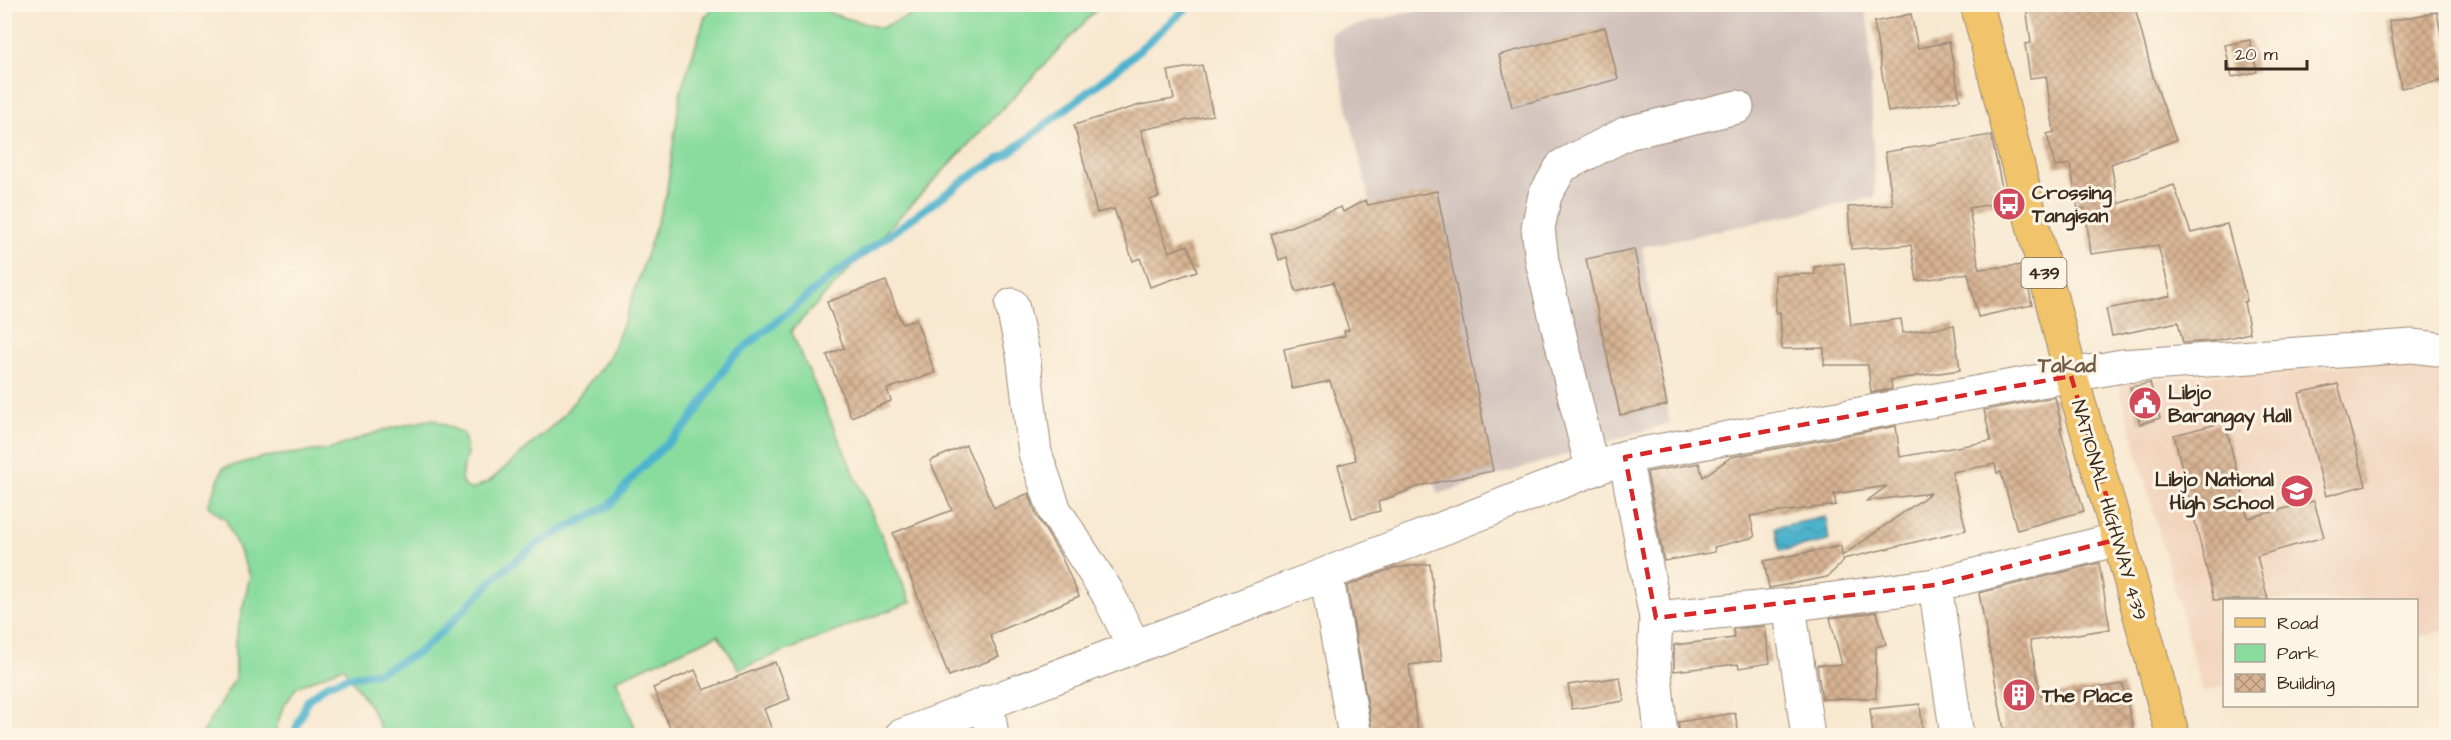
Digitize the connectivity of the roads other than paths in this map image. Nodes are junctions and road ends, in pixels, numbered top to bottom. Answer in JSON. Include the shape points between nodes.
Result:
{"nodes":[{"id":1,"x":1977,"y":4,"type":"edge"},
{"id":2,"x":1737,"y":107,"type":"dead end"},
{"id":3,"x":1012,"y":305,"type":"dead end"},
{"id":4,"x":2446,"y":350,"type":"edge"},
{"id":5,"x":2071,"y":376,"type":"junction"},
{"id":6,"x":1625,"y":457,"type":"junction"},
{"id":7,"x":1592,"y":470,"type":"junction"},
{"id":8,"x":2119,"y":539,"type":"junction"},
{"id":9,"x":1326,"y":574,"type":"junction"},
{"id":10,"x":1935,"y":585,"type":"junction"},
{"id":11,"x":1789,"y":605,"type":"junction"},
{"id":12,"x":1656,"y":618,"type":"junction"},
{"id":13,"x":1134,"y":646,"type":"junction"},
{"id":14,"x":987,"y":702,"type":"junction"},
{"id":15,"x":903,"y":735,"type":"edge"},
{"id":16,"x":992,"y":735,"type":"edge"},
{"id":17,"x":1355,"y":735,"type":"edge"},
{"id":18,"x":1661,"y":735,"type":"edge"},
{"id":19,"x":1808,"y":735,"type":"edge"},
{"id":20,"x":1957,"y":735,"type":"edge"},
{"id":21,"x":2173,"y":735,"type":"edge"}],
"edges":[{"from":1,"to":5,"type":"main road","name":"NATIONAL HIGHWAY 439","number":"439"},
{"from":2,"to":7,"type":"street","via":[[1628,134],[1562,166],[1545,195],[1538,228],[1542,261]]},
{"from":3,"to":13,"type":"street","via":[[1023,354],[1035,453],[1055,511],[1107,592]]},
{"from":4,"to":5,"type":"street","via":[[2412,346],[2122,366]]},
{"from":5,"to":6,"type":"street"},
{"from":5,"to":8,"type":"main road","name":"NATIONAL HIGHWAY 439","number":"439"},
{"from":6,"to":7,"type":"street"},
{"from":6,"to":12,"type":"street"},
{"from":7,"to":9,"type":"street"},
{"from":8,"to":10,"type":"street"},
{"from":8,"to":21,"type":"main road","name":"NATIONAL HIGHWAY 439","number":"439"},
{"from":9,"to":13,"type":"street"},
{"from":9,"to":17,"type":"street"},
{"from":10,"to":11,"type":"street"},
{"from":10,"to":20,"type":"street"},
{"from":11,"to":12,"type":"street"},
{"from":11,"to":19,"type":"street"},
{"from":12,"to":18,"type":"street","via":[[1654,663]]},
{"from":13,"to":14,"type":"street"},
{"from":14,"to":15,"type":"street"},
{"from":14,"to":16,"type":"street"}]}
